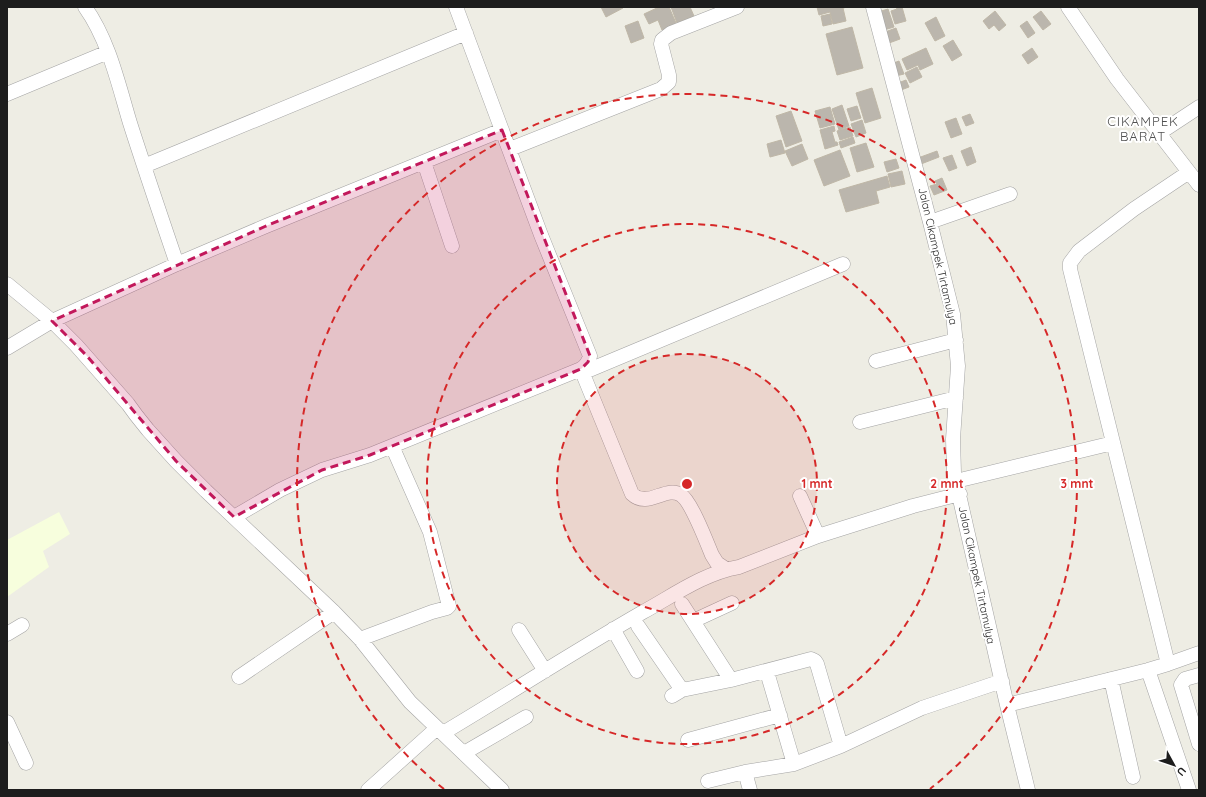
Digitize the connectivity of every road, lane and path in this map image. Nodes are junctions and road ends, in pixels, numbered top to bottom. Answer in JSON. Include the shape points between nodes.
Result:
{"nodes":[{"id":1,"x":85,"y":7,"type":"edge"},
{"id":2,"x":456,"y":7,"type":"edge"},
{"id":3,"x":737,"y":7,"type":"edge"},
{"id":4,"x":873,"y":7,"type":"edge"},
{"id":5,"x":1068,"y":7,"type":"edge"},
{"id":6,"x":466,"y":33,"type":"junction"},
{"id":7,"x":108,"y":52,"type":"junction"},
{"id":8,"x":7,"y":94,"type":"edge"},
{"id":9,"x":1199,"y":108,"type":"edge"},
{"id":10,"x":502,"y":130,"type":"junction"},
{"id":11,"x":1158,"y":134,"type":"junction"},
{"id":12,"x":510,"y":149,"type":"junction"},
{"id":13,"x":424,"y":162,"type":"junction"},
{"id":14,"x":144,"y":166,"type":"junction"},
{"id":15,"x":1189,"y":172,"type":"junction"},
{"id":16,"x":1199,"y":185,"type":"edge"},
{"id":17,"x":1010,"y":194,"type":"dead end"},
{"id":18,"x":930,"y":222,"type":"junction"},
{"id":19,"x":452,"y":246,"type":"dead end"},
{"id":20,"x":177,"y":264,"type":"junction"},
{"id":21,"x":843,"y":264,"type":"dead end"},
{"id":22,"x":7,"y":284,"type":"edge"},
{"id":23,"x":52,"y":321,"type":"junction"},
{"id":24,"x":956,"y":340,"type":"junction"},
{"id":25,"x":7,"y":348,"type":"edge"},
{"id":26,"x":876,"y":361,"type":"dead end"},
{"id":27,"x":581,"y":371,"type":"junction"},
{"id":28,"x":956,"y":398,"type":"junction"},
{"id":29,"x":860,"y":422,"type":"dead end"},
{"id":30,"x":1113,"y":443,"type":"junction"},
{"id":31,"x":392,"y":446,"type":"junction"},
{"id":32,"x":958,"y":488,"type":"junction"},
{"id":33,"x":800,"y":496,"type":"dead end"},
{"id":34,"x":234,"y":516,"type":"junction"},
{"id":35,"x":818,"y":536,"type":"junction"},
{"id":36,"x":726,"y":569,"type":"junction"},
{"id":37,"x":732,"y":603,"type":"dead end"},
{"id":38,"x":682,"y":604,"type":"dead end"},
{"id":39,"x":334,"y":612,"type":"junction"},
{"id":40,"x":693,"y":621,"type":"junction"},
{"id":41,"x":22,"y":625,"type":"dead end"},
{"id":42,"x":638,"y":626,"type":"dead end"},
{"id":43,"x":613,"y":629,"type":"junction"},
{"id":44,"x":519,"y":630,"type":"dead end"},
{"id":45,"x":7,"y":634,"type":"edge"},
{"id":46,"x":360,"y":639,"type":"junction"},
{"id":47,"x":1199,"y":653,"type":"edge"},
{"id":48,"x":1168,"y":664,"type":"junction"},
{"id":49,"x":1148,"y":670,"type":"junction"},
{"id":50,"x":545,"y":671,"type":"junction"},
{"id":51,"x":636,"y":671,"type":"dead end"},
{"id":52,"x":767,"y":672,"type":"junction"},
{"id":53,"x":1199,"y":675,"type":"edge"},
{"id":54,"x":239,"y":677,"type":"dead end"},
{"id":55,"x":1111,"y":679,"type":"junction"},
{"id":56,"x":731,"y":680,"type":"junction"},
{"id":57,"x":1002,"y":681,"type":"junction"},
{"id":58,"x":1007,"y":705,"type":"junction"},
{"id":59,"x":780,"y":715,"type":"junction"},
{"id":60,"x":526,"y":718,"type":"dead end"},
{"id":61,"x":7,"y":722,"type":"edge"},
{"id":62,"x":440,"y":731,"type":"junction"},
{"id":63,"x":688,"y":740,"type":"dead end"},
{"id":64,"x":1199,"y":744,"type":"edge"},
{"id":65,"x":841,"y":746,"type":"junction"},
{"id":66,"x":464,"y":753,"type":"junction"},
{"id":67,"x":26,"y":762,"type":"dead end"},
{"id":68,"x":794,"y":764,"type":"junction"},
{"id":69,"x":745,"y":772,"type":"junction"},
{"id":70,"x":1133,"y":777,"type":"dead end"},
{"id":71,"x":708,"y":781,"type":"dead end"},
{"id":72,"x":368,"y":790,"type":"edge"},
{"id":73,"x":502,"y":790,"type":"edge"},
{"id":74,"x":750,"y":790,"type":"edge"},
{"id":75,"x":1028,"y":790,"type":"edge"},
{"id":76,"x":1189,"y":790,"type":"edge"}],
"edges":[{"from":1,"to":7,"type":"street"},
{"from":2,"to":6,"type":"street"},
{"from":3,"to":12,"type":"street","via":[[671,33],[662,40],[669,82],[661,89]]},
{"from":4,"to":18,"type":"street","name":"Jalan Cikampek Tirtamulya"},
{"from":5,"to":11,"type":"street"},
{"from":6,"to":10,"type":"street"},
{"from":6,"to":14,"type":"street"},
{"from":7,"to":8,"type":"street"},
{"from":7,"to":14,"type":"street"},
{"from":9,"to":11,"type":"street"},
{"from":10,"to":12,"type":"street"},
{"from":10,"to":13,"type":"street"},
{"from":11,"to":15,"type":"street"},
{"from":12,"to":27,"type":"street","via":[[541,235],[590,356]]},
{"from":13,"to":19,"type":"street"},
{"from":13,"to":20,"type":"street"},
{"from":14,"to":20,"type":"street"},
{"from":15,"to":16,"type":"street"},
{"from":15,"to":30,"type":"street","via":[[1134,209],[1079,251],[1070,263]]},
{"from":17,"to":18,"type":"street"},
{"from":18,"to":24,"type":"street","name":"Jalan Cikampek Tirtamulya","via":[[949,294]]},
{"from":20,"to":23,"type":"street"},
{"from":21,"to":27,"type":"street"},
{"from":22,"to":23,"type":"street"},
{"from":23,"to":25,"type":"street"},
{"from":23,"to":34,"type":"street","via":[[87,356],[176,461]]},
{"from":24,"to":26,"type":"street"},
{"from":24,"to":28,"type":"street","name":"Jalan Cikampek Tirtamulya"},
{"from":27,"to":31,"type":"street"},
{"from":27,"to":36,"type":"street","via":[[632,494],[644,500],[672,492],[680,494],[688,502],[712,555]]},
{"from":28,"to":29,"type":"street"},
{"from":28,"to":32,"type":"street","name":"Jalan Cikampek Tirtamulya","via":[[953,460]]},
{"from":30,"to":32,"type":"street"},
{"from":30,"to":48,"type":"street"},
{"from":31,"to":34,"type":"street","via":[[315,473]]},
{"from":31,"to":46,"type":"street","via":[[430,532],[449,606]]},
{"from":32,"to":35,"type":"street","via":[[913,506]]},
{"from":32,"to":57,"type":"street","name":"Jalan Cikampek Tirtamulya"},
{"from":33,"to":35,"type":"street"},
{"from":34,"to":39,"type":"street"},
{"from":35,"to":36,"type":"street","via":[[739,567]]},
{"from":36,"to":43,"type":"street","via":[[690,585]]},
{"from":37,"to":40,"type":"street"},
{"from":38,"to":40,"type":"street"},
{"from":39,"to":46,"type":"street"},
{"from":39,"to":54,"type":"street"},
{"from":40,"to":56,"type":"street"},
{"from":41,"to":45,"type":"street"},
{"from":42,"to":56,"type":"street","via":[[677,693]]},
{"from":43,"to":50,"type":"street"},
{"from":43,"to":51,"type":"street"},
{"from":44,"to":50,"type":"street"},
{"from":46,"to":62,"type":"street","via":[[410,702]]},
{"from":47,"to":48,"type":"street"},
{"from":48,"to":49,"type":"street"},
{"from":49,"to":55,"type":"street"},
{"from":49,"to":76,"type":"street"},
{"from":50,"to":62,"type":"street"},
{"from":52,"to":56,"type":"street"},
{"from":52,"to":59,"type":"street"},
{"from":52,"to":65,"type":"street","via":[[811,659],[816,661]]},
{"from":53,"to":64,"type":"street","via":[[1185,679],[1181,685]]},
{"from":55,"to":58,"type":"street"},
{"from":55,"to":70,"type":"street"},
{"from":57,"to":58,"type":"street","name":"Jalan Cikampek Tirtamulya"},
{"from":57,"to":65,"type":"street","via":[[922,708]]},
{"from":58,"to":75,"type":"street","name":"Jalan Cikampek Tirtamulya"},
{"from":59,"to":63,"type":"street"},
{"from":59,"to":68,"type":"street"},
{"from":60,"to":66,"type":"street"},
{"from":61,"to":67,"type":"street"},
{"from":62,"to":66,"type":"street"},
{"from":62,"to":72,"type":"street"},
{"from":65,"to":68,"type":"street"},
{"from":66,"to":73,"type":"street"},
{"from":68,"to":69,"type":"street"},
{"from":69,"to":71,"type":"street"},
{"from":69,"to":74,"type":"street"}]}
